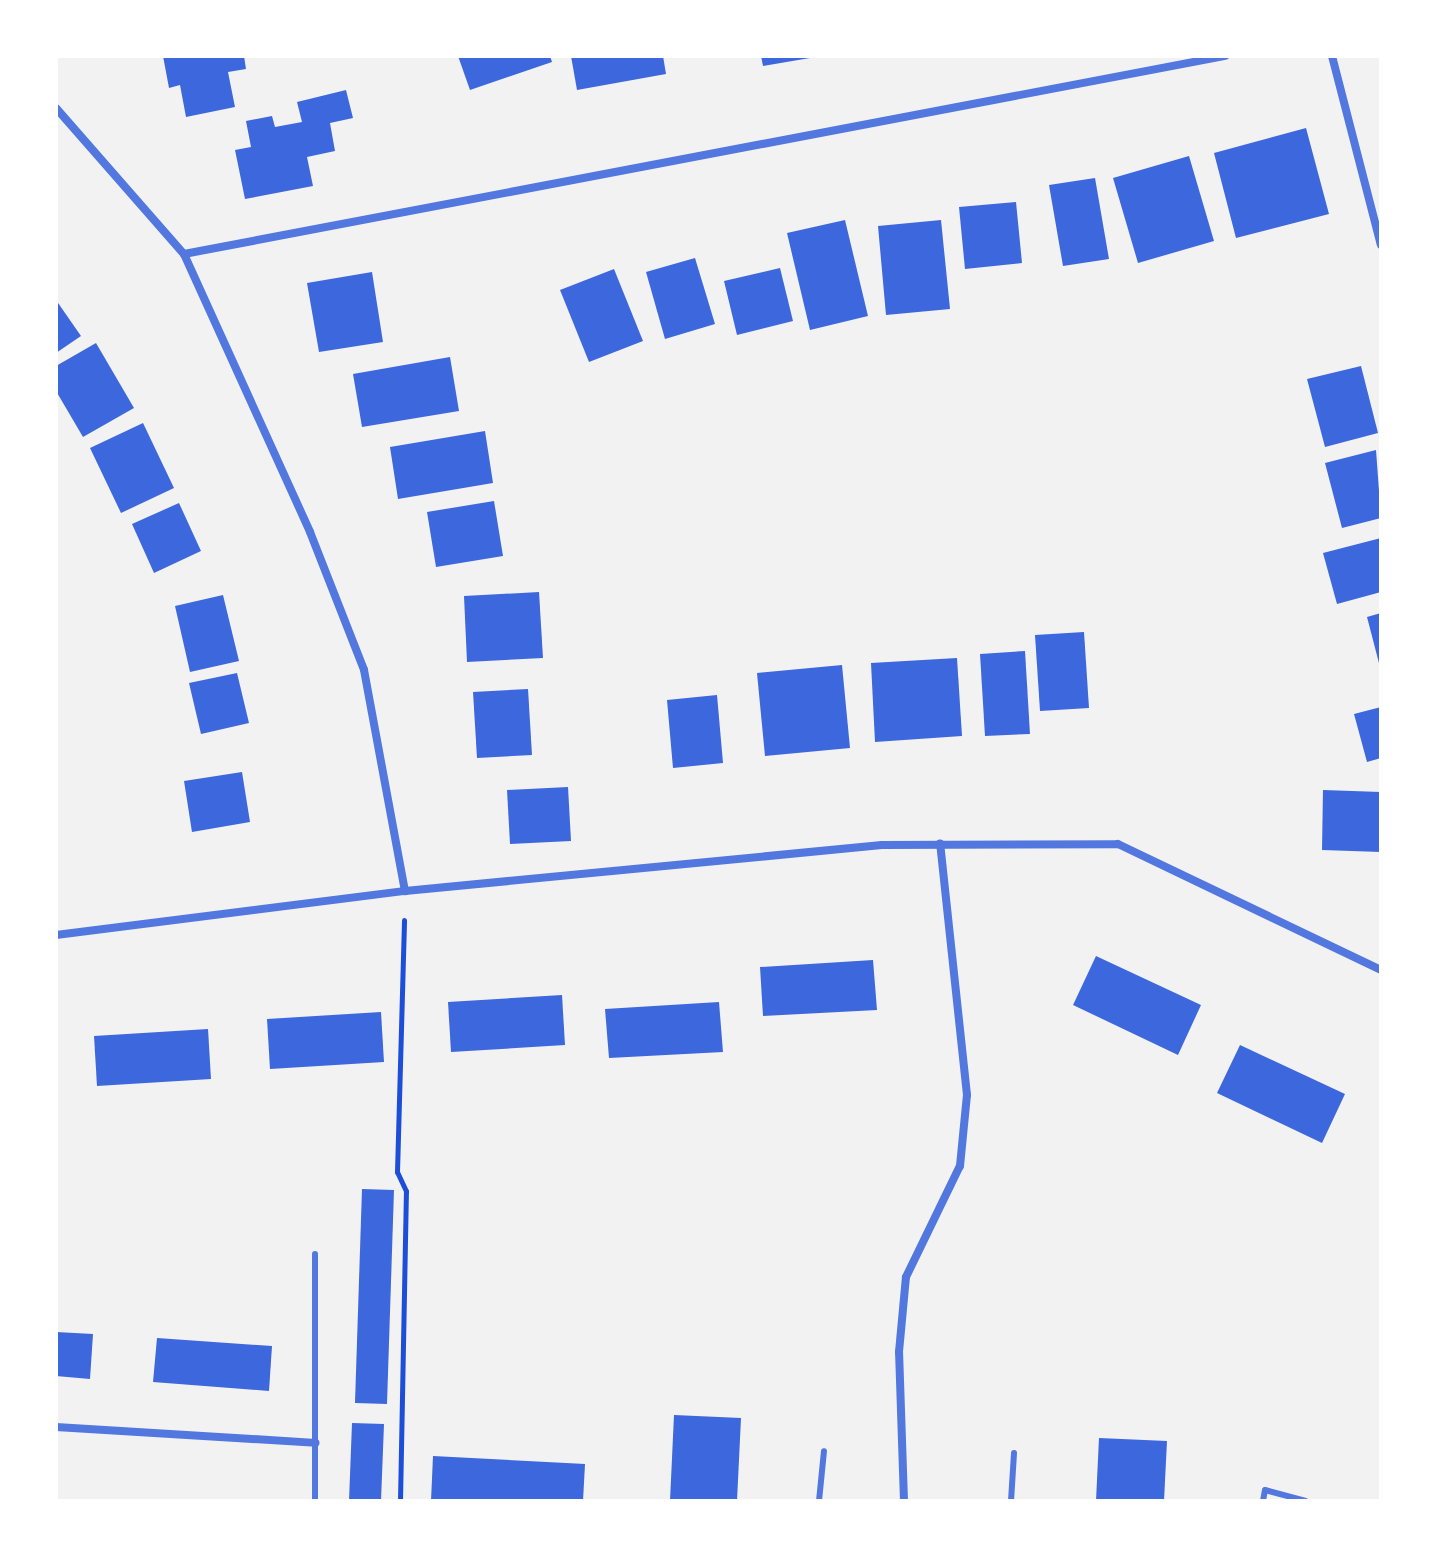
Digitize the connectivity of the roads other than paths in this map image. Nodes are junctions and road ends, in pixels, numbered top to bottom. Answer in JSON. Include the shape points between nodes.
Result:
{"nodes":[{"id":1,"x":1225,"y":56,"type":"edge"},
{"id":2,"x":1332,"y":56,"type":"edge"},
{"id":3,"x":56,"y":108,"type":"edge"},
{"id":4,"x":1381,"y":245,"type":"edge"},
{"id":5,"x":184,"y":254,"type":"junction"},
{"id":6,"x":940,"y":843,"type":"junction"},
{"id":7,"x":405,"y":891,"type":"junction"},
{"id":8,"x":56,"y":935,"type":"edge"},
{"id":9,"x":1381,"y":970,"type":"edge"},
{"id":10,"x":315,"y":1254,"type":"dead end"},
{"id":11,"x":56,"y":1427,"type":"edge"},
{"id":12,"x":316,"y":1443,"type":"junction"},
{"id":13,"x":824,"y":1451,"type":"dead end"},
{"id":14,"x":1014,"y":1453,"type":"dead end"},
{"id":15,"x":315,"y":1501,"type":"edge"},
{"id":16,"x":819,"y":1501,"type":"edge"},
{"id":17,"x":904,"y":1501,"type":"edge"},
{"id":18,"x":1011,"y":1501,"type":"edge"},
{"id":19,"x":1263,"y":1501,"type":"edge"},
{"id":20,"x":1306,"y":1501,"type":"edge"}],
"edges":[{"from":1,"to":5,"type":"street"},
{"from":2,"to":4,"type":"street"},
{"from":3,"to":5,"type":"street"},
{"from":5,"to":7,"type":"street","via":[[364,670]]},
{"from":6,"to":7,"type":"street"},
{"from":6,"to":9,"type":"street","via":[[1118,844]]},
{"from":6,"to":17,"type":"street","via":[[967,1095],[960,1166],[906,1277],[899,1352]]},
{"from":7,"to":8,"type":"street"},
{"from":10,"to":12,"type":"lane"},
{"from":11,"to":12,"type":"street"},
{"from":12,"to":15,"type":"lane"},
{"from":13,"to":16,"type":"lane"},
{"from":14,"to":18,"type":"lane"},
{"from":19,"to":20,"type":"lane","via":[[1265,1490]]}]}
